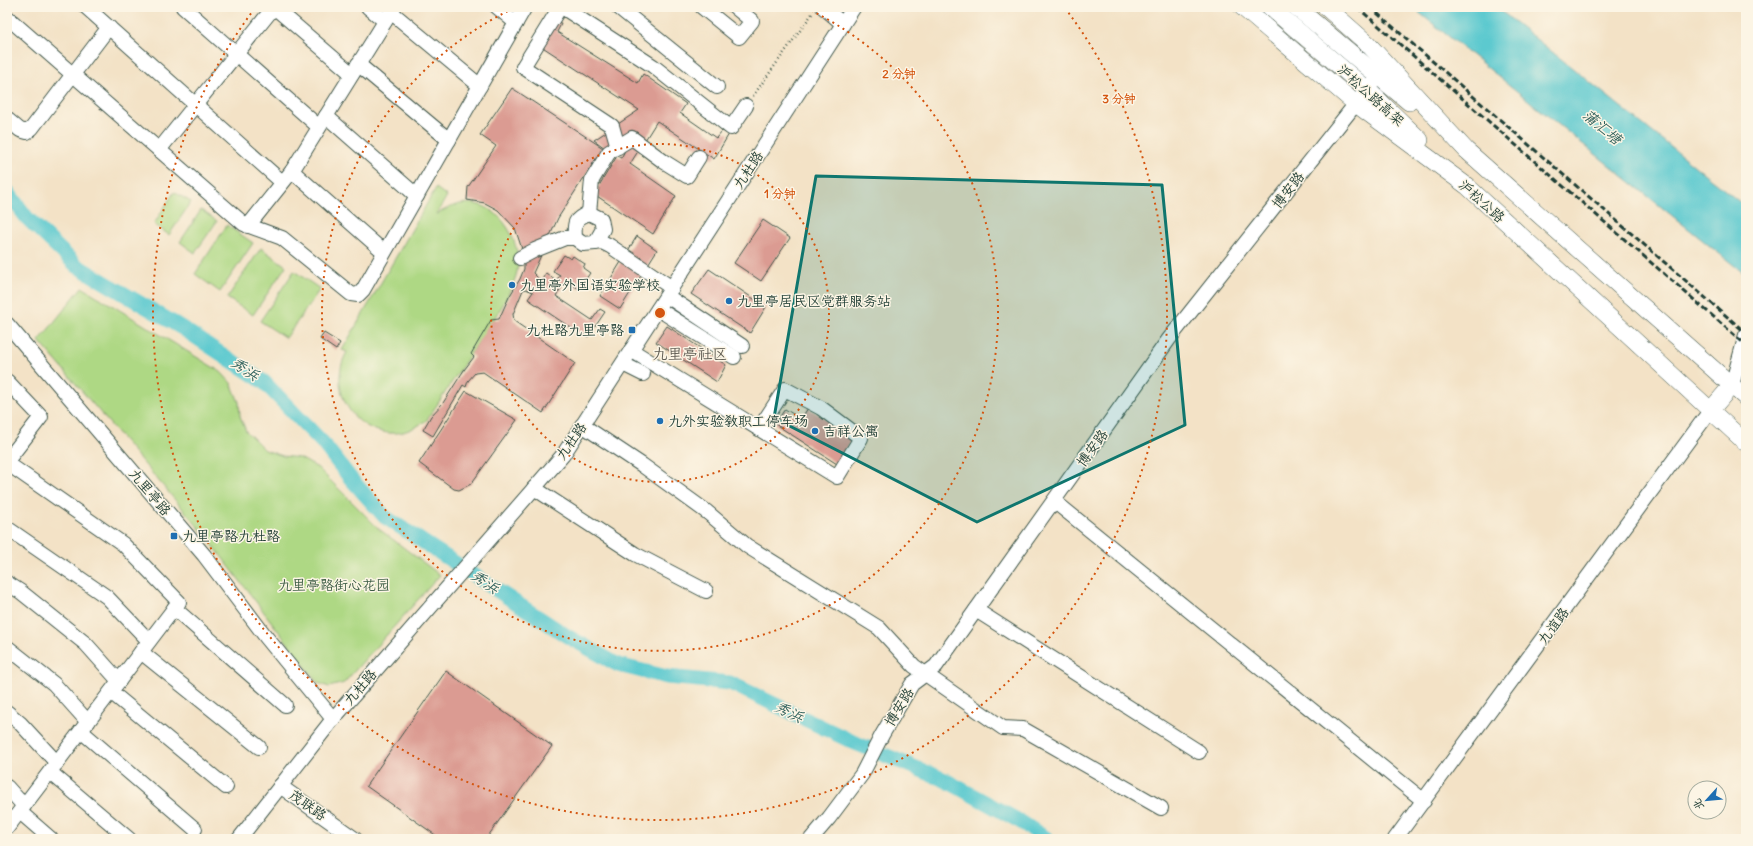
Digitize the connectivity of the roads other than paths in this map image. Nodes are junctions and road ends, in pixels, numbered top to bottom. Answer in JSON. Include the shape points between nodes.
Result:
{"nodes":[{"id":1,"x":86,"y":7,"type":"edge"},
{"id":2,"x":183,"y":7,"type":"edge"},
{"id":3,"x":274,"y":7,"type":"edge"},
{"id":4,"x":368,"y":7,"type":"edge"},
{"id":5,"x":497,"y":7,"type":"edge"},
{"id":6,"x":526,"y":7,"type":"edge"},
{"id":7,"x":561,"y":7,"type":"edge"},
{"id":8,"x":618,"y":7,"type":"edge"},
{"id":9,"x":702,"y":7,"type":"edge"},
{"id":10,"x":735,"y":7,"type":"edge"},
{"id":11,"x":1242,"y":7,"type":"edge"},
{"id":12,"x":1270,"y":7,"type":"edge"},
{"id":13,"x":1296,"y":7,"type":"edge"},
{"id":14,"x":1326,"y":7,"type":"edge"},
{"id":15,"x":853,"y":8,"type":"edge"},
{"id":16,"x":818,"y":10,"type":"edge"},
{"id":17,"x":390,"y":13,"type":"edge"},
{"id":18,"x":7,"y":17,"type":"edge"},
{"id":19,"x":516,"y":23,"type":"junction"},
{"id":20,"x":843,"y":24,"type":"junction"},
{"id":21,"x":109,"y":28,"type":"junction"},
{"id":22,"x":236,"y":54,"type":"junction"},
{"id":23,"x":355,"y":69,"type":"junction"},
{"id":24,"x":1382,"y":70,"type":"junction"},
{"id":25,"x":73,"y":75,"type":"junction"},
{"id":26,"x":480,"y":86,"type":"junction"},
{"id":27,"x":717,"y":87,"type":"dead end"},
{"id":28,"x":1367,"y":89,"type":"junction"},
{"id":29,"x":1356,"y":104,"type":"junction"},
{"id":30,"x":195,"y":105,"type":"junction"},
{"id":31,"x":746,"y":106,"type":"road end"},
{"id":32,"x":7,"y":119,"type":"edge"},
{"id":33,"x":322,"y":122,"type":"junction"},
{"id":34,"x":449,"y":140,"type":"junction"},
{"id":35,"x":618,"y":147,"type":"junction"},
{"id":36,"x":159,"y":150,"type":"junction"},
{"id":37,"x":699,"y":157,"type":"dead end"},
{"id":38,"x":292,"y":170,"type":"junction"},
{"id":39,"x":282,"y":182,"type":"junction"},
{"id":40,"x":1467,"y":186,"type":"junction"},
{"id":41,"x":417,"y":196,"type":"junction"},
{"id":42,"x":590,"y":213,"type":"junction"},
{"id":43,"x":248,"y":226,"type":"junction"},
{"id":44,"x":603,"y":229,"type":"junction"},
{"id":45,"x":575,"y":238,"type":"junction"},
{"id":46,"x":595,"y":243,"type":"junction"},
{"id":47,"x":384,"y":252,"type":"junction"},
{"id":48,"x":520,"y":258,"type":"dead end"},
{"id":49,"x":671,"y":289,"type":"junction"},
{"id":50,"x":658,"y":309,"type":"junction"},
{"id":51,"x":7,"y":324,"type":"edge"},
{"id":52,"x":1746,"y":335,"type":"edge"},
{"id":53,"x":631,"y":350,"type":"junction"},
{"id":54,"x":622,"y":364,"type":"junction"},
{"id":55,"x":643,"y":374,"type":"dead end"},
{"id":56,"x":7,"y":381,"type":"edge"},
{"id":57,"x":1732,"y":385,"type":"junction"},
{"id":58,"x":1746,"y":398,"type":"edge"},
{"id":59,"x":1710,"y":411,"type":"junction"},
{"id":60,"x":582,"y":425,"type":"junction"},
{"id":61,"x":759,"y":429,"type":"junction"},
{"id":62,"x":1746,"y":443,"type":"edge"},
{"id":63,"x":8,"y":456,"type":"edge"},
{"id":64,"x":534,"y":488,"type":"junction"},
{"id":65,"x":1054,"y":501,"type":"junction"},
{"id":66,"x":7,"y":528,"type":"edge"},
{"id":67,"x":7,"y":583,"type":"edge"},
{"id":68,"x":706,"y":591,"type":"dead end"},
{"id":69,"x":174,"y":608,"type":"junction"},
{"id":70,"x":976,"y":610,"type":"junction"},
{"id":71,"x":7,"y":646,"type":"edge"},
{"id":72,"x":145,"y":646,"type":"junction"},
{"id":73,"x":926,"y":674,"type":"junction"},
{"id":74,"x":115,"y":686,"type":"junction"},
{"id":75,"x":285,"y":705,"type":"dead end"},
{"id":76,"x":7,"y":712,"type":"edge"},
{"id":77,"x":333,"y":719,"type":"junction"},
{"id":78,"x":84,"y":726,"type":"junction"},
{"id":79,"x":259,"y":747,"type":"dead end"},
{"id":80,"x":1199,"y":752,"type":"dead end"},
{"id":81,"x":53,"y":767,"type":"junction"},
{"id":82,"x":280,"y":786,"type":"junction"},
{"id":83,"x":7,"y":787,"type":"edge"},
{"id":84,"x":226,"y":787,"type":"dead end"},
{"id":85,"x":1424,"y":801,"type":"junction"},
{"id":86,"x":1161,"y":808,"type":"dead end"},
{"id":87,"x":22,"y":809,"type":"junction"},
{"id":88,"x":7,"y":828,"type":"edge"},
{"id":89,"x":196,"y":829,"type":"dead end"},
{"id":90,"x":50,"y":839,"type":"edge"},
{"id":91,"x":129,"y":839,"type":"edge"},
{"id":92,"x":239,"y":839,"type":"edge"},
{"id":93,"x":355,"y":839,"type":"edge"},
{"id":94,"x":811,"y":839,"type":"edge"},
{"id":95,"x":1395,"y":839,"type":"edge"}],
"edges":[{"from":1,"to":21,"type":"street"},
{"from":2,"to":22,"type":"street"},
{"from":3,"to":22,"type":"street"},
{"from":3,"to":23,"type":"street"},
{"from":4,"to":17,"type":"street"},
{"from":5,"to":19,"type":"street"},
{"from":6,"to":19,"type":"street"},
{"from":7,"to":31,"type":"street","via":[[653,66],[731,128]]},
{"from":7,"to":35,"type":"street","via":[[522,67],[612,126]]},
{"from":8,"to":27,"type":"street"},
{"from":9,"to":10,"type":"street","via":[[739,37],[752,21]]},
{"from":11,"to":29,"type":"main road","name":"沪松公路"},
{"from":12,"to":28,"type":"main road","name":"沪松公路高架"},
{"from":13,"to":24,"type":"main road","name":"沪松公路高架"},
{"from":14,"to":24,"type":"main road","name":"沪松公路","via":[[1368,44]]},
{"from":15,"to":20,"type":"street","name":"九杜路"},
{"from":16,"to":20,"type":"street"},
{"from":17,"to":23,"type":"street"},
{"from":17,"to":26,"type":"street"},
{"from":18,"to":25,"type":"street"},
{"from":19,"to":26,"type":"street"},
{"from":20,"to":49,"type":"street","name":"九杜路"},
{"from":21,"to":25,"type":"street"},
{"from":21,"to":30,"type":"street"},
{"from":22,"to":30,"type":"street"},
{"from":22,"to":33,"type":"street"},
{"from":23,"to":33,"type":"street"},
{"from":23,"to":34,"type":"street"},
{"from":24,"to":28,"type":"street","name":"博安路"},
{"from":24,"to":57,"type":"main road","name":"沪松公路","via":[[1466,150]]},
{"from":25,"to":32,"type":"street","via":[[27,132],[20,130]]},
{"from":25,"to":36,"type":"street"},
{"from":26,"to":34,"type":"street"},
{"from":28,"to":29,"type":"street","name":"博安路"},
{"from":28,"to":40,"type":"main road","name":"沪松公路高架"},
{"from":29,"to":40,"type":"main road","name":"沪松公路"},
{"from":29,"to":65,"type":"street","name":"博安路","via":[[1170,339]]},
{"from":30,"to":36,"type":"street"},
{"from":30,"to":39,"type":"street"},
{"from":33,"to":38,"type":"street"},
{"from":33,"to":41,"type":"street"},
{"from":34,"to":41,"type":"street"},
{"from":35,"to":37,"type":"street","via":[[632,138],[687,176]]},
{"from":35,"to":42,"type":"street","via":[[609,152],[592,180]]},
{"from":36,"to":43,"type":"street"},
{"from":38,"to":39,"type":"street"},
{"from":38,"to":47,"type":"street"},
{"from":39,"to":43,"type":"street"},
{"from":40,"to":59,"type":"main road","name":"沪松公路"},
{"from":41,"to":47,"type":"street"},
{"from":42,"to":44,"type":"street","via":[[601,219]]},
{"from":42,"to":45,"type":"street","via":[[579,217],[574,226]]},
{"from":43,"to":47,"type":"street","via":[[282,238],[351,294],[358,295],[363,290]]},
{"from":44,"to":46,"type":"street"},
{"from":44,"to":49,"type":"street"},
{"from":45,"to":46,"type":"street","via":[[583,244]]},
{"from":45,"to":48,"type":"street","via":[[565,238]]},
{"from":46,"to":49,"type":"street","via":[[602,242],[610,246]]},
{"from":49,"to":50,"type":"street","name":"九杜路"},
{"from":49,"to":50,"type":"street","via":[[738,351]]},
{"from":50,"to":53,"type":"street","name":"九杜路"},
{"from":51,"to":77,"type":"street","name":"九里亭路","via":[[204,555]]},
{"from":52,"to":57,"type":"street"},
{"from":53,"to":54,"type":"street","name":"九杜路"},
{"from":53,"to":61,"type":"street"},
{"from":54,"to":55,"type":"street"},
{"from":54,"to":60,"type":"street","name":"九杜路"},
{"from":56,"to":63,"type":"street","via":[[41,417]]},
{"from":57,"to":58,"type":"main road","name":"沪松公路"},
{"from":57,"to":59,"type":"main road"},
{"from":59,"to":62,"type":"main road","name":"沪松公路"},
{"from":59,"to":85,"type":"street","name":"九谊路"},
{"from":60,"to":64,"type":"street","name":"九杜路","via":[[563,455]]},
{"from":60,"to":73,"type":"street","via":[[642,464],[707,512],[747,546],[879,628],[914,666]]},
{"from":61,"to":61,"type":"street","via":[[837,477],[861,438],[821,408],[785,389]]},
{"from":63,"to":69,"type":"street","via":[[123,544],[178,602]]},
{"from":64,"to":68,"type":"street","via":[[635,554]]},
{"from":64,"to":77,"type":"street","name":"九杜路"},
{"from":65,"to":70,"type":"street","name":"博安路"},
{"from":65,"to":85,"type":"street"},
{"from":66,"to":72,"type":"street","via":[[107,597]]},
{"from":67,"to":74,"type":"street","via":[[86,644]]},
{"from":69,"to":72,"type":"street"},
{"from":69,"to":75,"type":"street"},
{"from":70,"to":73,"type":"street","name":"博安路","via":[[936,666]]},
{"from":70,"to":80,"type":"street"},
{"from":71,"to":78,"type":"street","via":[[54,684]]},
{"from":72,"to":74,"type":"street"},
{"from":72,"to":79,"type":"street"},
{"from":73,"to":86,"type":"street","via":[[1003,728],[1023,729]]},
{"from":73,"to":94,"type":"street","name":"博安路","via":[[912,684],[862,774]]},
{"from":74,"to":78,"type":"street"},
{"from":74,"to":84,"type":"street"},
{"from":76,"to":81,"type":"street","via":[[20,723]]},
{"from":77,"to":82,"type":"street","name":"九杜路"},
{"from":78,"to":81,"type":"street"},
{"from":78,"to":89,"type":"street"},
{"from":81,"to":87,"type":"street"},
{"from":81,"to":91,"type":"street"},
{"from":82,"to":92,"type":"street","name":"九杜路"},
{"from":82,"to":93,"type":"street","name":"茂联路"},
{"from":83,"to":87,"type":"street"},
{"from":85,"to":95,"type":"street","name":"九谊路"},
{"from":87,"to":88,"type":"street"},
{"from":87,"to":90,"type":"street"}]}
